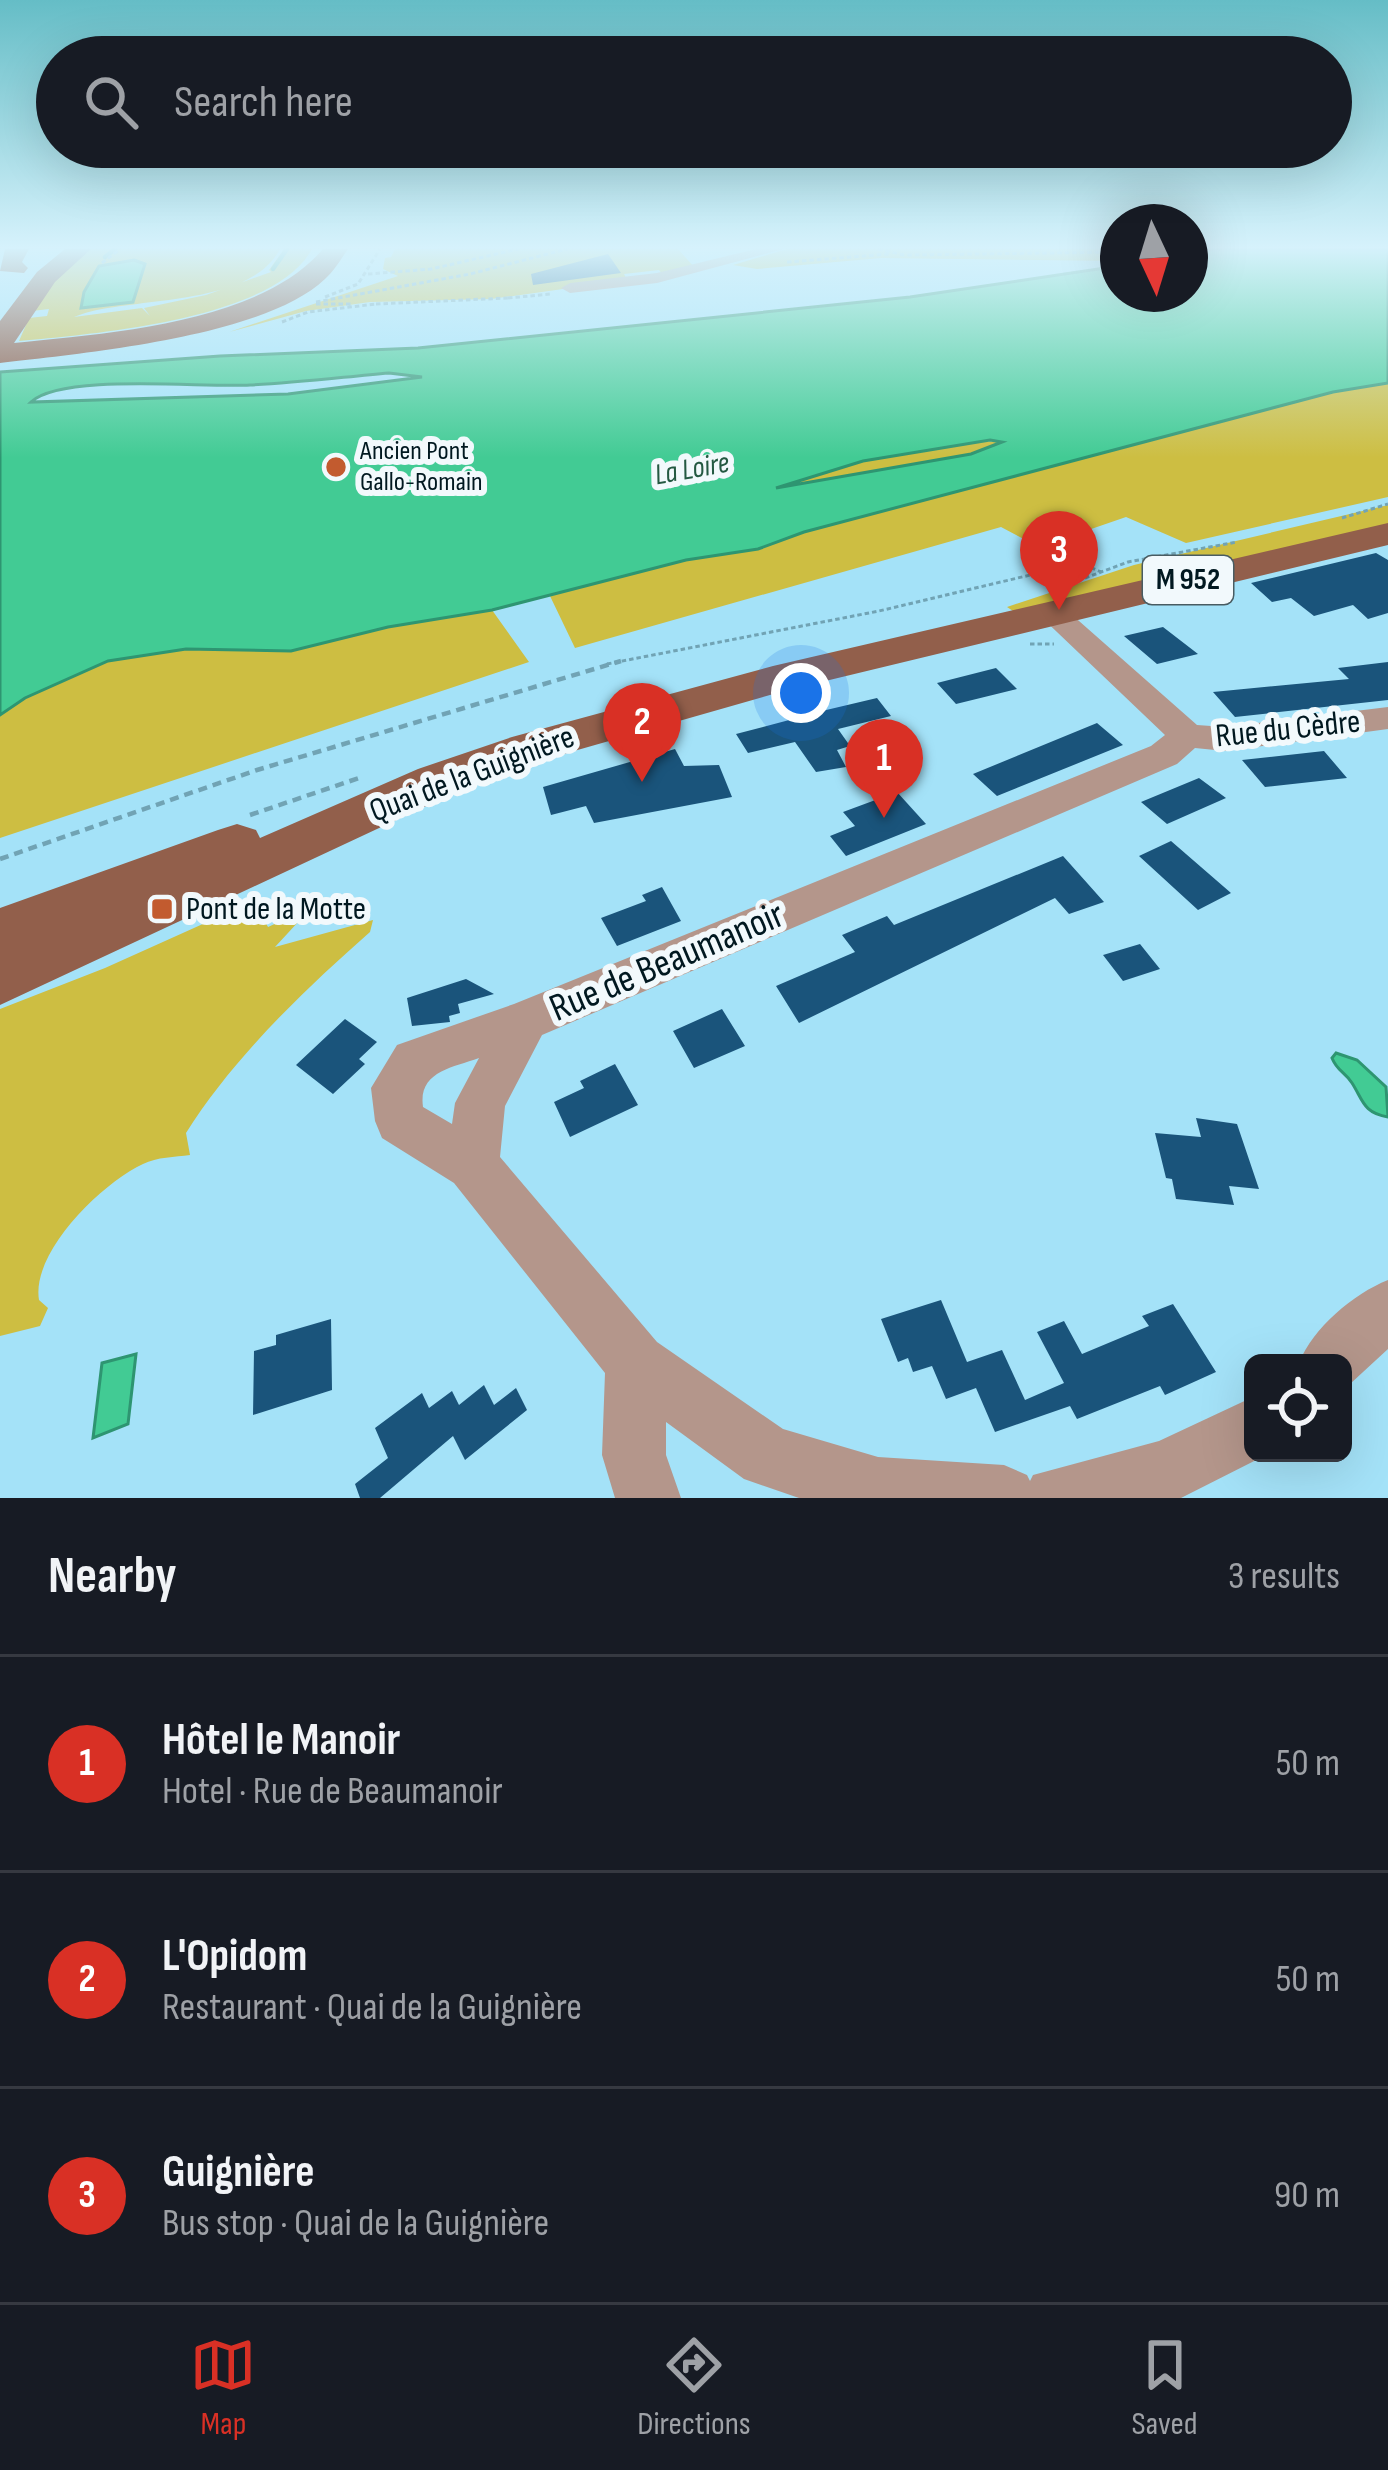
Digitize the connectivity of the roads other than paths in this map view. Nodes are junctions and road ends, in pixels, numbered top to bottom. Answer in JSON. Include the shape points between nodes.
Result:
{"nodes":[{"id":1,"x":13,"y":319,"type":"edge"},
{"id":2,"x":18,"y":319,"type":"edge"},
{"id":3,"x":184,"y":319,"type":"edge"},
{"id":4,"x":206,"y":319,"type":"edge"},
{"id":5,"x":0,"y":346,"type":"edge"},
{"id":6,"x":1388,"y":534,"type":"edge"},
{"id":7,"x":1052,"y":612,"type":"junction"},
{"id":8,"x":1388,"y":718,"type":"edge"},
{"id":9,"x":1187,"y":736,"type":"junction"},
{"id":10,"x":436,"y":781,"type":"junction"},
{"id":11,"x":0,"y":932,"type":"edge"},
{"id":12,"x":0,"y":980,"type":"edge"},
{"id":13,"x":525,"y":1021,"type":"junction"},
{"id":14,"x":473,"y":1165,"type":"junction"},
{"id":15,"x":1388,"y":1309,"type":"edge"},
{"id":16,"x":1339,"y":1354,"type":"edge"},
{"id":17,"x":636,"y":1363,"type":"junction"},
{"id":18,"x":1244,"y":1433,"type":"edge"},
{"id":19,"x":649,"y":1498,"type":"edge"},
{"id":20,"x":1004,"y":1498,"type":"edge"},
{"id":21,"x":1056,"y":1498,"type":"edge"}],
"edges":[{"from":1,"to":5,"type":"highway"},
{"from":2,"to":5,"type":"highway"},
{"from":3,"to":5,"type":"highway"},
{"from":4,"to":5,"type":"highway","via":[[132,336]]},
{"from":6,"to":7,"type":"main road","name":"Quai de la Guignière","number":"M 952"},
{"from":7,"to":9,"type":"street"},
{"from":7,"to":10,"type":"main road","name":"Quai de la Guignière","number":"M 952","via":[[608,723]]},
{"from":8,"to":9,"type":"street","name":"Rue du Cèdre","via":[[1225,739]]},
{"from":9,"to":13,"type":"street","name":"Rue de Beaumanoir","via":[[1164,755]]},
{"from":10,"to":11,"type":"main road","via":[[386,790]]},
{"from":10,"to":12,"type":"main road","name":"Quai de la Guignière","number":"M 952"},
{"from":13,"to":14,"type":"street","name":"Rue de Beaumanoir","via":[[480,1102]]},
{"from":13,"to":14,"type":"street","via":[[414,1060],[396,1088],[400,1121]]},
{"from":14,"to":17,"type":"street"},
{"from":15,"to":16,"type":"street"},
{"from":17,"to":19,"type":"street","via":[[634,1454]]},
{"from":17,"to":20,"type":"street","via":[[767,1456],[878,1490]]},
{"from":18,"to":21,"type":"street","via":[[1166,1472]]}]}
